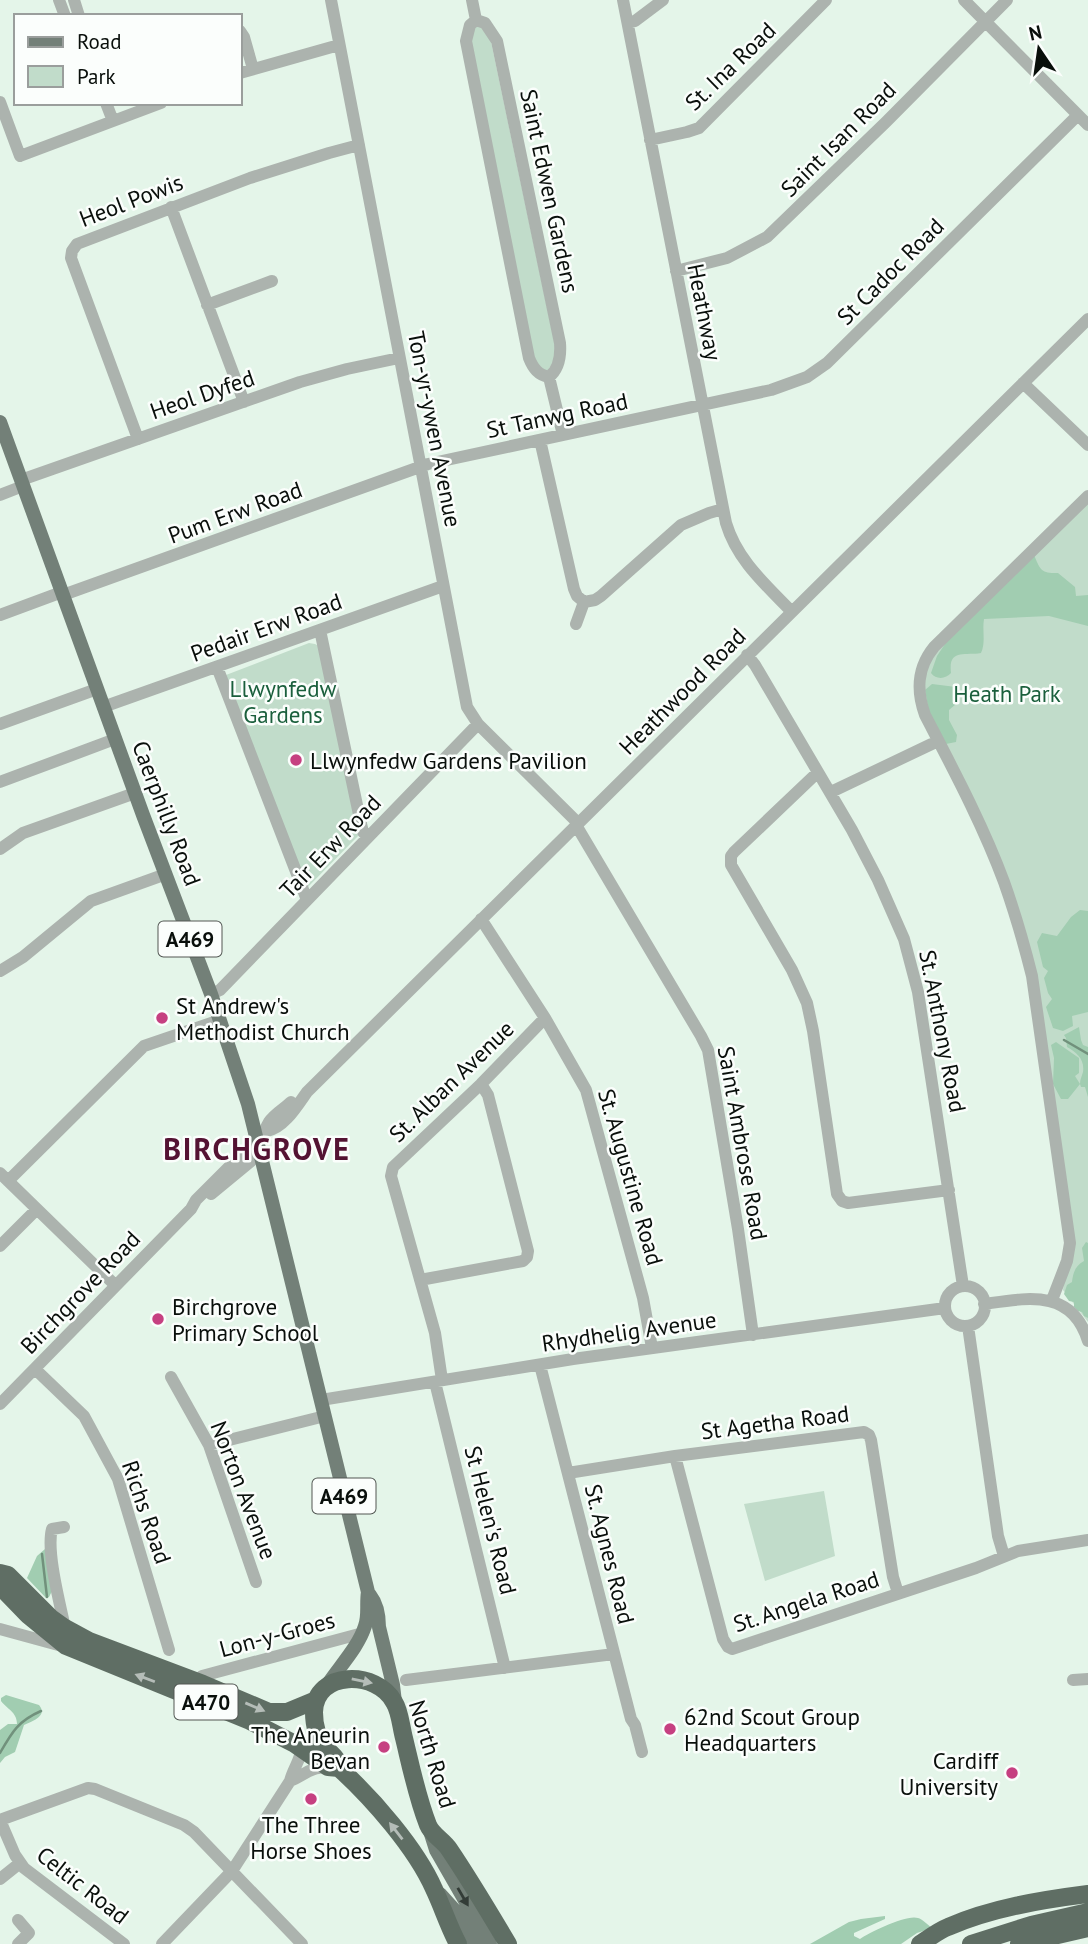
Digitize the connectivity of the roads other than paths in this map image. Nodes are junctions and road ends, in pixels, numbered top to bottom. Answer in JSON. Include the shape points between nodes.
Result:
{"nodes":[{"id":1,"x":331,"y":0,"type":"edge"},
{"id":2,"x":472,"y":0,"type":"edge"},
{"id":3,"x":623,"y":0,"type":"edge"},
{"id":4,"x":663,"y":0,"type":"edge"},
{"id":5,"x":826,"y":0,"type":"edge"},
{"id":6,"x":964,"y":0,"type":"edge"},
{"id":7,"x":1007,"y":0,"type":"edge"},
{"id":8,"x":476,"y":20,"type":"junction"},
{"id":9,"x":986,"y":22,"type":"junction"},
{"id":10,"x":628,"y":23,"type":"junction"},
{"id":11,"x":242,"y":34,"type":"edge"},
{"id":12,"x":340,"y":45,"type":"junction"},
{"id":13,"x":253,"y":69,"type":"junction"},
{"id":14,"x":242,"y":72,"type":"edge"},
{"id":15,"x":0,"y":102,"type":"edge"},
{"id":16,"x":107,"y":105,"type":"edge"},
{"id":17,"x":156,"y":105,"type":"edge"},
{"id":18,"x":1078,"y":115,"type":"junction"},
{"id":19,"x":113,"y":121,"type":"junction"},
{"id":20,"x":1088,"y":125,"type":"edge"},
{"id":21,"x":650,"y":140,"type":"junction"},
{"id":22,"x":359,"y":145,"type":"junction"},
{"id":23,"x":171,"y":207,"type":"junction"},
{"id":24,"x":676,"y":271,"type":"junction"},
{"id":25,"x":272,"y":281,"type":"dead end"},
{"id":26,"x":207,"y":305,"type":"junction"},
{"id":27,"x":1088,"y":319,"type":"edge"},
{"id":28,"x":399,"y":358,"type":"junction"},
{"id":29,"x":549,"y":377,"type":"junction"},
{"id":30,"x":1023,"y":383,"type":"junction"},
{"id":31,"x":244,"y":402,"type":"junction"},
{"id":32,"x":702,"y":405,"type":"junction"},
{"id":33,"x":0,"y":422,"type":"edge"},
{"id":34,"x":563,"y":435,"type":"junction"},
{"id":35,"x":138,"y":439,"type":"junction"},
{"id":36,"x":540,"y":440,"type":"junction"},
{"id":37,"x":1088,"y":445,"type":"edge"},
{"id":38,"x":421,"y":467,"type":"junction"},
{"id":39,"x":22,"y":483,"type":"junction"},
{"id":40,"x":0,"y":495,"type":"edge"},
{"id":41,"x":1088,"y":496,"type":"edge"},
{"id":42,"x":723,"y":509,"type":"junction"},
{"id":43,"x":443,"y":586,"type":"junction"},
{"id":44,"x":62,"y":594,"type":"junction"},
{"id":45,"x":584,"y":602,"type":"junction"},
{"id":46,"x":792,"y":612,"type":"junction"},
{"id":47,"x":0,"y":615,"type":"edge"},
{"id":48,"x":576,"y":624,"type":"dead end"},
{"id":49,"x":320,"y":630,"type":"junction"},
{"id":50,"x":747,"y":655,"type":"junction"},
{"id":51,"x":217,"y":667,"type":"junction"},
{"id":52,"x":97,"y":689,"type":"junction"},
{"id":53,"x":103,"y":707,"type":"junction"},
{"id":54,"x":0,"y":724,"type":"edge"},
{"id":55,"x":478,"y":724,"type":"junction"},
{"id":56,"x":115,"y":739,"type":"junction"},
{"id":57,"x":938,"y":741,"type":"junction"},
{"id":58,"x":817,"y":773,"type":"junction"},
{"id":59,"x":0,"y":782,"type":"edge"},
{"id":60,"x":831,"y":792,"type":"junction"},
{"id":61,"x":135,"y":793,"type":"junction"},
{"id":62,"x":577,"y":824,"type":"junction"},
{"id":63,"x":368,"y":837,"type":"junction"},
{"id":64,"x":0,"y":849,"type":"edge"},
{"id":65,"x":166,"y":874,"type":"junction"},
{"id":66,"x":307,"y":900,"type":"junction"},
{"id":67,"x":481,"y":919,"type":"junction"},
{"id":68,"x":0,"y":971,"type":"edge"},
{"id":69,"x":211,"y":994,"type":"junction"},
{"id":70,"x":545,"y":1018,"type":"junction"},
{"id":71,"x":220,"y":1020,"type":"junction"},
{"id":72,"x":481,"y":1084,"type":"junction"},
{"id":73,"x":259,"y":1141,"type":"junction"},
{"id":74,"x":4,"y":1177,"type":"edge"},
{"id":75,"x":949,"y":1190,"type":"junction"},
{"id":76,"x":37,"y":1209,"type":"junction"},
{"id":77,"x":0,"y":1246,"type":"edge"},
{"id":78,"x":420,"y":1280,"type":"junction"},
{"id":79,"x":115,"y":1285,"type":"junction"},
{"id":80,"x":963,"y":1286,"type":"junction"},
{"id":81,"x":1052,"y":1300,"type":"junction"},
{"id":82,"x":984,"y":1304,"type":"junction"},
{"id":83,"x":945,"y":1308,"type":"junction"},
{"id":84,"x":968,"y":1326,"type":"junction"},
{"id":85,"x":753,"y":1335,"type":"junction"},
{"id":86,"x":1088,"y":1341,"type":"edge"},
{"id":87,"x":652,"y":1349,"type":"junction"},
{"id":88,"x":540,"y":1365,"type":"junction"},
{"id":89,"x":35,"y":1369,"type":"junction"},
{"id":90,"x":172,"y":1377,"type":"dead end"},
{"id":91,"x":439,"y":1381,"type":"junction"},
{"id":92,"x":321,"y":1400,"type":"junction"},
{"id":93,"x":0,"y":1404,"type":"edge"},
{"id":94,"x":324,"y":1416,"type":"junction"},
{"id":95,"x":209,"y":1445,"type":"junction"},
{"id":96,"x":675,"y":1456,"type":"junction"},
{"id":97,"x":568,"y":1473,"type":"junction"},
{"id":98,"x":64,"y":1527,"type":"dead end"},
{"id":99,"x":1088,"y":1540,"type":"edge"},
{"id":100,"x":1004,"y":1556,"type":"junction"},
{"id":101,"x":0,"y":1573,"type":"edge"},
{"id":102,"x":256,"y":1582,"type":"dead end"},
{"id":103,"x":0,"y":1586,"type":"edge"},
{"id":104,"x":368,"y":1592,"type":"junction"},
{"id":105,"x":898,"y":1593,"type":"junction"},
{"id":106,"x":58,"y":1594,"type":"junction"},
{"id":107,"x":40,"y":1607,"type":"junction"},
{"id":108,"x":0,"y":1629,"type":"edge"},
{"id":109,"x":363,"y":1633,"type":"junction"},
{"id":110,"x":70,"y":1637,"type":"junction"},
{"id":111,"x":329,"y":1643,"type":"junction"},
{"id":112,"x":169,"y":1650,"type":"dead end"},
{"id":113,"x":614,"y":1654,"type":"junction"},
{"id":114,"x":344,"y":1661,"type":"junction"},
{"id":115,"x":505,"y":1668,"type":"junction"},
{"id":116,"x":227,"y":1670,"type":"junction"},
{"id":117,"x":202,"y":1676,"type":"dead end"},
{"id":118,"x":1088,"y":1679,"type":"edge"},
{"id":119,"x":406,"y":1680,"type":"dead end"},
{"id":120,"x":1073,"y":1680,"type":"dead end"},
{"id":121,"x":224,"y":1693,"type":"junction"},
{"id":122,"x":320,"y":1694,"type":"junction"},
{"id":123,"x":395,"y":1702,"type":"junction"},
{"id":124,"x":302,"y":1748,"type":"junction"},
{"id":125,"x":642,"y":1752,"type":"dead end"},
{"id":126,"x":333,"y":1768,"type":"junction"},
{"id":127,"x":290,"y":1781,"type":"junction"},
{"id":128,"x":0,"y":1820,"type":"edge"},
{"id":129,"x":430,"y":1829,"type":"junction"},
{"id":130,"x":20,"y":1863,"type":"junction"},
{"id":131,"x":232,"y":1871,"type":"junction"},
{"id":132,"x":0,"y":1879,"type":"edge"},
{"id":133,"x":434,"y":1888,"type":"junction"},
{"id":134,"x":1088,"y":1894,"type":"edge"},
{"id":135,"x":1088,"y":1902,"type":"edge"},
{"id":136,"x":1088,"y":1912,"type":"edge"},
{"id":137,"x":18,"y":1920,"type":"dead end"},
{"id":138,"x":471,"y":1924,"type":"junction"},
{"id":139,"x":1088,"y":1928,"type":"edge"},
{"id":140,"x":1088,"y":1936,"type":"edge"},
{"id":141,"x":18,"y":1944,"type":"edge"},
{"id":142,"x":124,"y":1944,"type":"edge"},
{"id":143,"x":162,"y":1944,"type":"edge"},
{"id":144,"x":302,"y":1944,"type":"edge"},
{"id":145,"x":458,"y":1944,"type":"edge"},
{"id":146,"x":475,"y":1944,"type":"edge"},
{"id":147,"x":490,"y":1944,"type":"edge"},
{"id":148,"x":508,"y":1944,"type":"edge"},
{"id":149,"x":920,"y":1944,"type":"edge"},
{"id":150,"x":927,"y":1944,"type":"edge"},
{"id":151,"x":971,"y":1944,"type":"edge"},
{"id":152,"x":1018,"y":1944,"type":"edge"},
{"id":153,"x":1056,"y":1944,"type":"edge"}],
"edges":[{"from":1,"to":12,"type":"street","name":"Ton-yr-ywen Avenue"},
{"from":2,"to":8,"type":"street"},
{"from":3,"to":10,"type":"street","name":"Heathway"},
{"from":4,"to":10,"type":"street"},
{"from":5,"to":21,"type":"street","name":"St. Ina Road","via":[[699,128]]},
{"from":6,"to":9,"type":"street"},
{"from":7,"to":9,"type":"street","name":"Saint Isan Road"},
{"from":8,"to":29,"type":"street","via":[[470,24],[466,41],[527,349],[537,372]]},
{"from":8,"to":29,"type":"street","name":"Saint Edwen Gardens","via":[[485,23],[497,41],[560,343],[557,368]]},
{"from":9,"to":18,"type":"street"},
{"from":9,"to":24,"type":"street","name":"Saint Isan Road","via":[[767,237],[727,258]]},
{"from":10,"to":21,"type":"street","name":"Heathway"},
{"from":11,"to":13,"type":"street"},
{"from":12,"to":13,"type":"street"},
{"from":12,"to":22,"type":"street","name":"Ton-yr-ywen Avenue"},
{"from":13,"to":14,"type":"street"},
{"from":15,"to":19,"type":"street","via":[[22,162]]},
{"from":16,"to":19,"type":"street"},
{"from":17,"to":19,"type":"street"},
{"from":18,"to":20,"type":"street"},
{"from":18,"to":32,"type":"street","name":"St Cadoc Road","via":[[818,370],[782,387]]},
{"from":21,"to":24,"type":"street","name":"Heathway"},
{"from":22,"to":23,"type":"street","name":"Heol Powis"},
{"from":22,"to":28,"type":"street","name":"Ton-yr-ywen Avenue"},
{"from":23,"to":26,"type":"street"},
{"from":23,"to":35,"type":"street","name":"Heol Powis","via":[[77,244],[71,258]]},
{"from":24,"to":32,"type":"street","name":"Heathway"},
{"from":25,"to":26,"type":"street"},
{"from":26,"to":31,"type":"street"},
{"from":27,"to":30,"type":"street","name":"Heathwood Road"},
{"from":28,"to":31,"type":"street","name":"Heol Dyfed","via":[[320,376]]},
{"from":28,"to":38,"type":"street","name":"Ton-yr-ywen Avenue"},
{"from":29,"to":34,"type":"street"},
{"from":30,"to":37,"type":"street"},
{"from":30,"to":46,"type":"street","name":"Heathwood Road"},
{"from":31,"to":35,"type":"street","name":"Heol Dyfed"},
{"from":32,"to":34,"type":"street","name":"St Tanwg Road"},
{"from":32,"to":42,"type":"street","name":"Heathway"},
{"from":33,"to":39,"type":"main road","name":"Caerphilly Road","number":"A469"},
{"from":34,"to":36,"type":"street","name":"St Tanwg Road"},
{"from":35,"to":39,"type":"street","name":"Heol Dyfed"},
{"from":36,"to":38,"type":"street","name":"St Tanwg Road"},
{"from":36,"to":45,"type":"street","via":[[574,589]]},
{"from":38,"to":43,"type":"street","name":"Ton-yr-ywen Avenue"},
{"from":38,"to":44,"type":"street","name":"Pum Erw Road"},
{"from":39,"to":40,"type":"street","name":"Heol Dyfed"},
{"from":39,"to":44,"type":"main road","name":"Caerphilly Road","number":"A469"},
{"from":41,"to":57,"type":"street","via":[[928,655],[920,674],[919,694]]},
{"from":42,"to":45,"type":"street","via":[[681,525],[601,596]]},
{"from":42,"to":46,"type":"street","name":"Heathway","via":[[729,533],[747,565]]},
{"from":43,"to":49,"type":"street","name":"Pedair Erw Road"},
{"from":43,"to":55,"type":"street","name":"Ton-yr-ywen Avenue","via":[[465,698]]},
{"from":44,"to":47,"type":"street","name":"Pum Erw Road"},
{"from":44,"to":52,"type":"main road","name":"Caerphilly Road","number":"A469"},
{"from":45,"to":48,"type":"street"},
{"from":46,"to":50,"type":"street","name":"Heathwood Road"},
{"from":49,"to":51,"type":"street","name":"Pedair Erw Road"},
{"from":49,"to":63,"type":"street","via":[[361,824]]},
{"from":50,"to":58,"type":"street","name":"St. Anthony Road"},
{"from":50,"to":62,"type":"street","name":"Heathwood Road"},
{"from":51,"to":53,"type":"street","name":"Pedair Erw Road"},
{"from":51,"to":66,"type":"street"},
{"from":52,"to":53,"type":"main road","name":"Caerphilly Road","number":"A469"},
{"from":52,"to":54,"type":"street"},
{"from":53,"to":56,"type":"main road","name":"Caerphilly Road","number":"A469"},
{"from":55,"to":62,"type":"street","name":"Ton-yr-ywen Avenue"},
{"from":55,"to":63,"type":"street","name":"Tair Erw Road"},
{"from":56,"to":59,"type":"street"},
{"from":56,"to":61,"type":"main road","name":"Caerphilly Road","number":"A469"},
{"from":57,"to":60,"type":"street"},
{"from":57,"to":81,"type":"street","via":[[1004,882],[1032,976],[1069,1229],[1069,1250]]},
{"from":58,"to":60,"type":"street","name":"St. Anthony Road"},
{"from":58,"to":75,"type":"street","via":[[734,852],[731,865],[807,1003],[839,1198],[848,1203]]},
{"from":60,"to":75,"type":"street","name":"St. Anthony Road","via":[[878,880],[910,960]]},
{"from":61,"to":64,"type":"street","via":[[23,833]]},
{"from":61,"to":65,"type":"main road","name":"Caerphilly Road","number":"A469"},
{"from":62,"to":67,"type":"street","name":"Heathwood Road"},
{"from":62,"to":85,"type":"street","name":"Saint Ambrose Road","via":[[708,1050]]},
{"from":63,"to":66,"type":"street","name":"Tair Erw Road"},
{"from":65,"to":68,"type":"street","via":[[91,901]]},
{"from":65,"to":69,"type":"main road","name":"Caerphilly Road","number":"A469"},
{"from":66,"to":69,"type":"street","name":"Tair Erw Road"},
{"from":67,"to":70,"type":"street","name":"St. Augustine Road"},
{"from":67,"to":73,"type":"street","name":"Heathwood Road","via":[[306,1093],[274,1117]]},
{"from":69,"to":71,"type":"main road","name":"Caerphilly Road","number":"A469"},
{"from":70,"to":72,"type":"street","name":"St. Alban Avenue"},
{"from":70,"to":87,"type":"street","name":"St. Augustine Road","via":[[586,1090],[643,1298]]},
{"from":71,"to":73,"type":"main road","name":"Caerphilly Road","number":"A469"},
{"from":71,"to":74,"type":"street","via":[[144,1046]]},
{"from":72,"to":78,"type":"street","name":"St. Alban Avenue","via":[[393,1167],[391,1176]]},
{"from":72,"to":78,"type":"street","via":[[488,1095],[527,1257]]},
{"from":73,"to":79,"type":"street","name":"Birchgrove Road","via":[[240,1155]]},
{"from":73,"to":92,"type":"main road","name":"Caerphilly Road","number":"A469"},
{"from":74,"to":76,"type":"street"},
{"from":75,"to":80,"type":"street","name":"St. Anthony Road"},
{"from":76,"to":77,"type":"street"},
{"from":76,"to":79,"type":"street"},
{"from":78,"to":91,"type":"street","name":"St. Alban Avenue","via":[[435,1333]]},
{"from":79,"to":89,"type":"street","name":"Birchgrove Road"},
{"from":80,"to":82,"type":"street","via":[[978,1291]]},
{"from":80,"to":83,"type":"street","via":[[951,1292]]},
{"from":81,"to":82,"type":"street","via":[[1026,1298]]},
{"from":81,"to":86,"type":"street","via":[[1074,1316]]},
{"from":82,"to":84,"type":"street","via":[[980,1318]]},
{"from":83,"to":84,"type":"street","via":[[953,1321]]},
{"from":83,"to":85,"type":"street","name":"Rhydhelig Avenue"},
{"from":84,"to":100,"type":"street"},
{"from":85,"to":87,"type":"street","name":"Rhydhelig Avenue"},
{"from":87,"to":88,"type":"street","name":"Rhydhelig Avenue"},
{"from":88,"to":91,"type":"street","name":"Rhydhelig Avenue"},
{"from":88,"to":97,"type":"street","name":"St. Agnes Road"},
{"from":89,"to":93,"type":"street","name":"Birchgrove Road"},
{"from":89,"to":112,"type":"street","name":"Richs Road","via":[[84,1416],[118,1479]]},
{"from":90,"to":95,"type":"street","name":"Norton Avenue"},
{"from":91,"to":92,"type":"street","name":"Rhydhelig Avenue"},
{"from":91,"to":115,"type":"street","name":"St Helen's Road"},
{"from":92,"to":94,"type":"main road","name":"Caerphilly Road","number":"A469"},
{"from":94,"to":95,"type":"street"},
{"from":94,"to":104,"type":"main road","name":"Caerphilly Road","number":"A469"},
{"from":95,"to":102,"type":"street","name":"Norton Avenue"},
{"from":96,"to":97,"type":"street","name":"St Agetha Road"},
{"from":96,"to":105,"type":"street","name":"St Agetha Road","via":[[864,1432],[869,1435]]},
{"from":96,"to":105,"type":"street","name":"St. Angela Road","via":[[728,1647]]},
{"from":97,"to":113,"type":"street","name":"St. Agnes Road"},
{"from":98,"to":106,"type":"street","via":[[50,1532]]},
{"from":99,"to":100,"type":"street","name":"St. Angela Road"},
{"from":100,"to":105,"type":"street","name":"St. Angela Road"},
{"from":101,"to":107,"type":"highway","number":"A470","via":[[8,1575]]},
{"from":103,"to":110,"type":"highway","number":"A470","via":[[35,1621]]},
{"from":104,"to":109,"type":"main road","name":"Caerphilly Road","number":"A469"},
{"from":104,"to":123,"type":"main road","name":"Caerphilly Road","number":"A469","via":[[379,1618]]},
{"from":106,"to":107,"type":"street"},
{"from":106,"to":110,"type":"street"},
{"from":107,"to":110,"type":"highway","number":"A470"},
{"from":108,"to":110,"type":"street","via":[[57,1646]]},
{"from":109,"to":111,"type":"street","name":"Lon-y-Groes"},
{"from":109,"to":114,"type":"main road","name":"Caerphilly Road","number":"A469"},
{"from":110,"to":121,"type":"highway","number":"A470"},
{"from":124,"to":110,"type":"highway","number":"A470","one_way":true},
{"from":111,"to":114,"type":"street"},
{"from":111,"to":116,"type":"street","name":"Lon-y-Groes"},
{"from":113,"to":115,"type":"street"},
{"from":113,"to":125,"type":"street","name":"St. Agnes Road"},
{"from":114,"to":122,"type":"main road","name":"Caerphilly Road","number":"A469"},
{"from":115,"to":119,"type":"street"},
{"from":116,"to":117,"type":"street","name":"Lon-y-Groes"},
{"from":116,"to":121,"type":"street","via":[[222,1681]]},
{"from":118,"to":120,"type":"street"},
{"from":121,"to":122,"type":"highway","number":"A470","one_way":true,"via":[[274,1713],[292,1711]]},
{"from":122,"to":123,"type":"highway","name":"North Road","number":"A470","one_way":true,"via":[[342,1679],[364,1679]]},
{"from":122,"to":126,"type":"highway","name":"North Road","number":"A470","via":[[314,1716],[325,1748],[337,1759]]},
{"from":123,"to":129,"type":"highway","name":"North Road","number":"A470"},
{"from":124,"to":126,"type":"highway","number":"A470"},
{"from":124,"to":127,"type":"street"},
{"from":126,"to":127,"type":"street","via":[[311,1769]]},
{"from":133,"to":126,"type":"highway","name":"North Road","number":"A470","one_way":true,"via":[[372,1802]]},
{"from":127,"to":131,"type":"street"},
{"from":128,"to":130,"type":"street","name":"Celtic Road"},
{"from":128,"to":131,"type":"street","via":[[82,1789],[95,1789],[189,1828]]},
{"from":129,"to":138,"type":"main road","name":"North Road","number":"A470","one_way":true},
{"from":129,"to":148,"type":"highway","via":[[447,1846]]},
{"from":130,"to":132,"type":"street"},
{"from":130,"to":142,"type":"street","name":"Celtic Road"},
{"from":131,"to":143,"type":"street"},
{"from":131,"to":144,"type":"street"},
{"from":133,"to":138,"type":"main road","name":"North Road","number":"A470"},
{"from":133,"to":145,"type":"highway"},
{"from":134,"to":149,"type":"highway","via":[[973,1918],[946,1927]]},
{"from":135,"to":150,"type":"highway","via":[[993,1923]]},
{"from":136,"to":151,"type":"highway"},
{"from":137,"to":141,"type":"street","via":[[34,1937]]},
{"from":138,"to":146,"type":"main road","name":"North Road","number":"A470"},
{"from":138,"to":147,"type":"main road","name":"North Road","number":"A470"},
{"from":139,"to":152,"type":"highway"},
{"from":140,"to":153,"type":"highway"}]}
